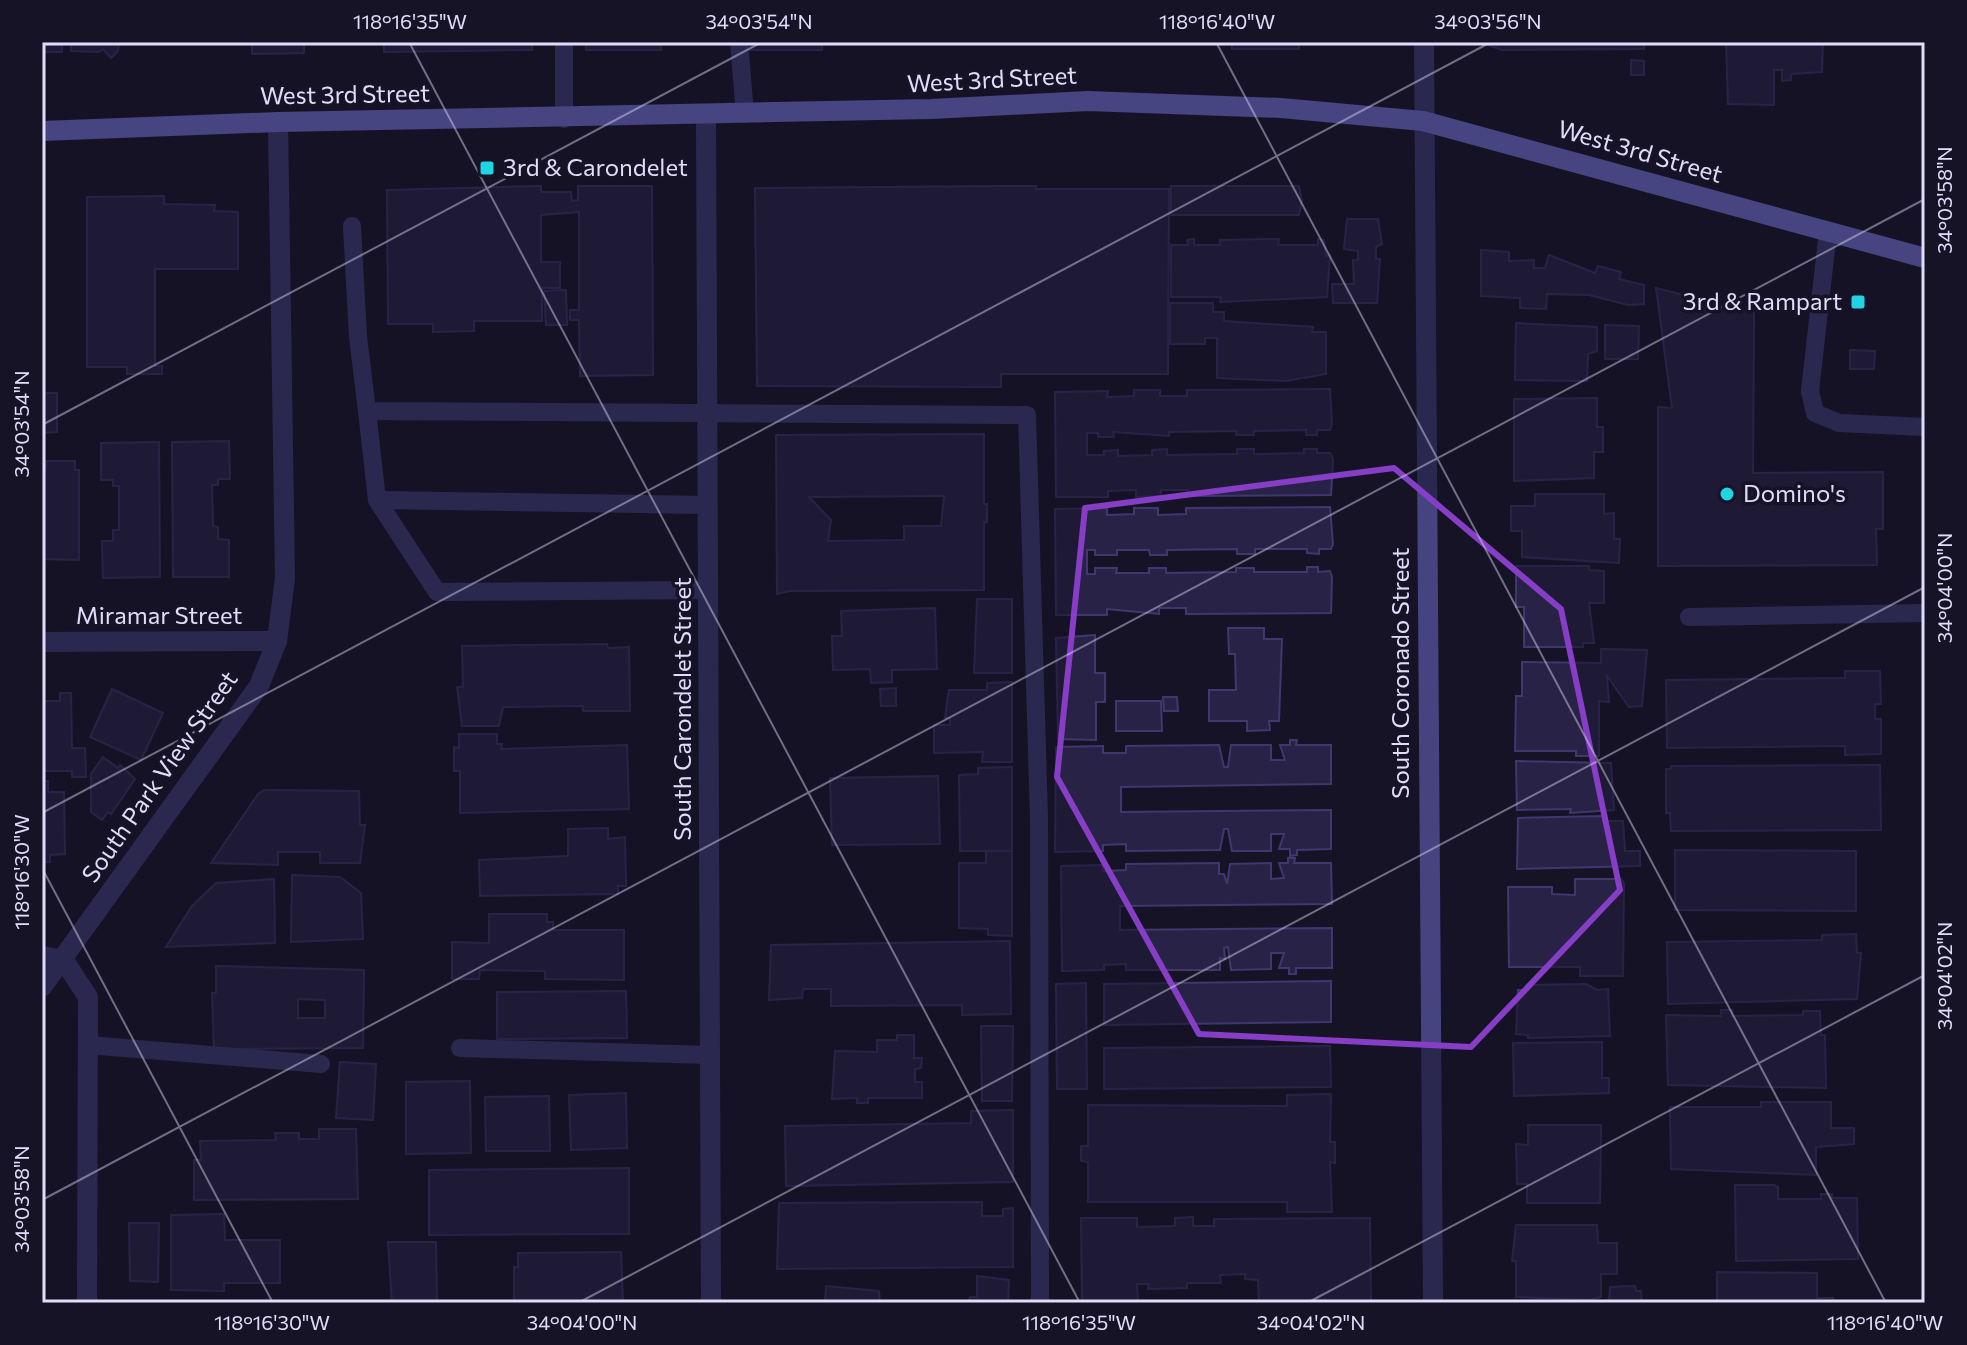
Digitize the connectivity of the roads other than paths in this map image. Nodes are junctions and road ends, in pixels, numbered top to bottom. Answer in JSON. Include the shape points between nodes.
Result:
{"nodes":[{"id":1,"x":564,"y":42,"type":"edge"},
{"id":2,"x":739,"y":42,"type":"edge"},
{"id":3,"x":1424,"y":42,"type":"edge"},
{"id":4,"x":745,"y":114,"type":"junction"},
{"id":5,"x":706,"y":115,"type":"junction"},
{"id":6,"x":564,"y":119,"type":"junction"},
{"id":7,"x":1423,"y":121,"type":"junction"},
{"id":8,"x":278,"y":122,"type":"junction"},
{"id":9,"x":42,"y":131,"type":"edge"},
{"id":10,"x":352,"y":226,"type":"dead end"},
{"id":11,"x":1828,"y":231,"type":"junction"},
{"id":12,"x":1925,"y":258,"type":"edge"},
{"id":13,"x":367,"y":411,"type":"junction"},
{"id":14,"x":707,"y":414,"type":"junction"},
{"id":15,"x":1925,"y":427,"type":"edge"},
{"id":16,"x":377,"y":500,"type":"junction"},
{"id":17,"x":708,"y":505,"type":"junction"},
{"id":18,"x":708,"y":590,"type":"junction"},
{"id":19,"x":1925,"y":613,"type":"edge"},
{"id":20,"x":1689,"y":617,"type":"dead end"},
{"id":21,"x":277,"y":641,"type":"junction"},
{"id":22,"x":42,"y":642,"type":"edge"},
{"id":23,"x":42,"y":955,"type":"edge"},
{"id":24,"x":63,"y":959,"type":"junction"},
{"id":25,"x":42,"y":987,"type":"edge"},
{"id":26,"x":88,"y":1045,"type":"junction"},
{"id":27,"x":460,"y":1048,"type":"dead end"},
{"id":28,"x":710,"y":1055,"type":"junction"},
{"id":29,"x":321,"y":1064,"type":"dead end"},
{"id":30,"x":87,"y":1303,"type":"edge"},
{"id":31,"x":711,"y":1303,"type":"edge"},
{"id":32,"x":1040,"y":1303,"type":"edge"},
{"id":33,"x":1433,"y":1303,"type":"edge"}],
"edges":[{"from":1,"to":6,"type":"lane"},
{"from":2,"to":4,"type":"lane"},
{"from":3,"to":7,"type":"street","name":"South Coronado Street"},
{"from":4,"to":5,"type":"main road","name":"West 3rd Street"},
{"from":4,"to":7,"type":"main road","name":"West 3rd Street","via":[[1088,101],[1281,108]]},
{"from":5,"to":6,"type":"main road","name":"West 3rd Street"},
{"from":5,"to":14,"type":"street","name":"South Carondelet Street"},
{"from":6,"to":8,"type":"main road","name":"West 3rd Street"},
{"from":7,"to":11,"type":"main road","name":"West 3rd Street"},
{"from":7,"to":33,"type":"street","name":"South Coronado Street"},
{"from":8,"to":9,"type":"main road","name":"West 3rd Street"},
{"from":8,"to":21,"type":"street","name":"South Park View Street","via":[[285,578]]},
{"from":10,"to":13,"type":"lane"},
{"from":11,"to":12,"type":"main road","name":"West 3rd Street"},
{"from":11,"to":15,"type":"lane","via":[[1810,391],[1815,413],[1839,423]]},
{"from":13,"to":14,"type":"lane"},
{"from":13,"to":16,"type":"lane"},
{"from":14,"to":17,"type":"street","name":"South Carondelet Street"},
{"from":14,"to":32,"type":"lane","via":[[1027,415],[1039,818]]},
{"from":16,"to":17,"type":"lane"},
{"from":16,"to":18,"type":"lane","via":[[437,592]]},
{"from":17,"to":18,"type":"street","name":"South Carondelet Street"},
{"from":18,"to":28,"type":"street","name":"South Carondelet Street"},
{"from":19,"to":20,"type":"lane"},
{"from":21,"to":22,"type":"street","name":"Miramar Street"},
{"from":21,"to":24,"type":"street","name":"South Park View Street","via":[[259,686]]},
{"from":23,"to":24,"type":"lane"},
{"from":24,"to":25,"type":"street","name":"South Park View Street"},
{"from":24,"to":26,"type":"street","via":[[88,997]]},
{"from":26,"to":29,"type":"lane"},
{"from":26,"to":30,"type":"street"},
{"from":27,"to":28,"type":"lane"},
{"from":28,"to":31,"type":"street","name":"South Carondelet Street"}]}
